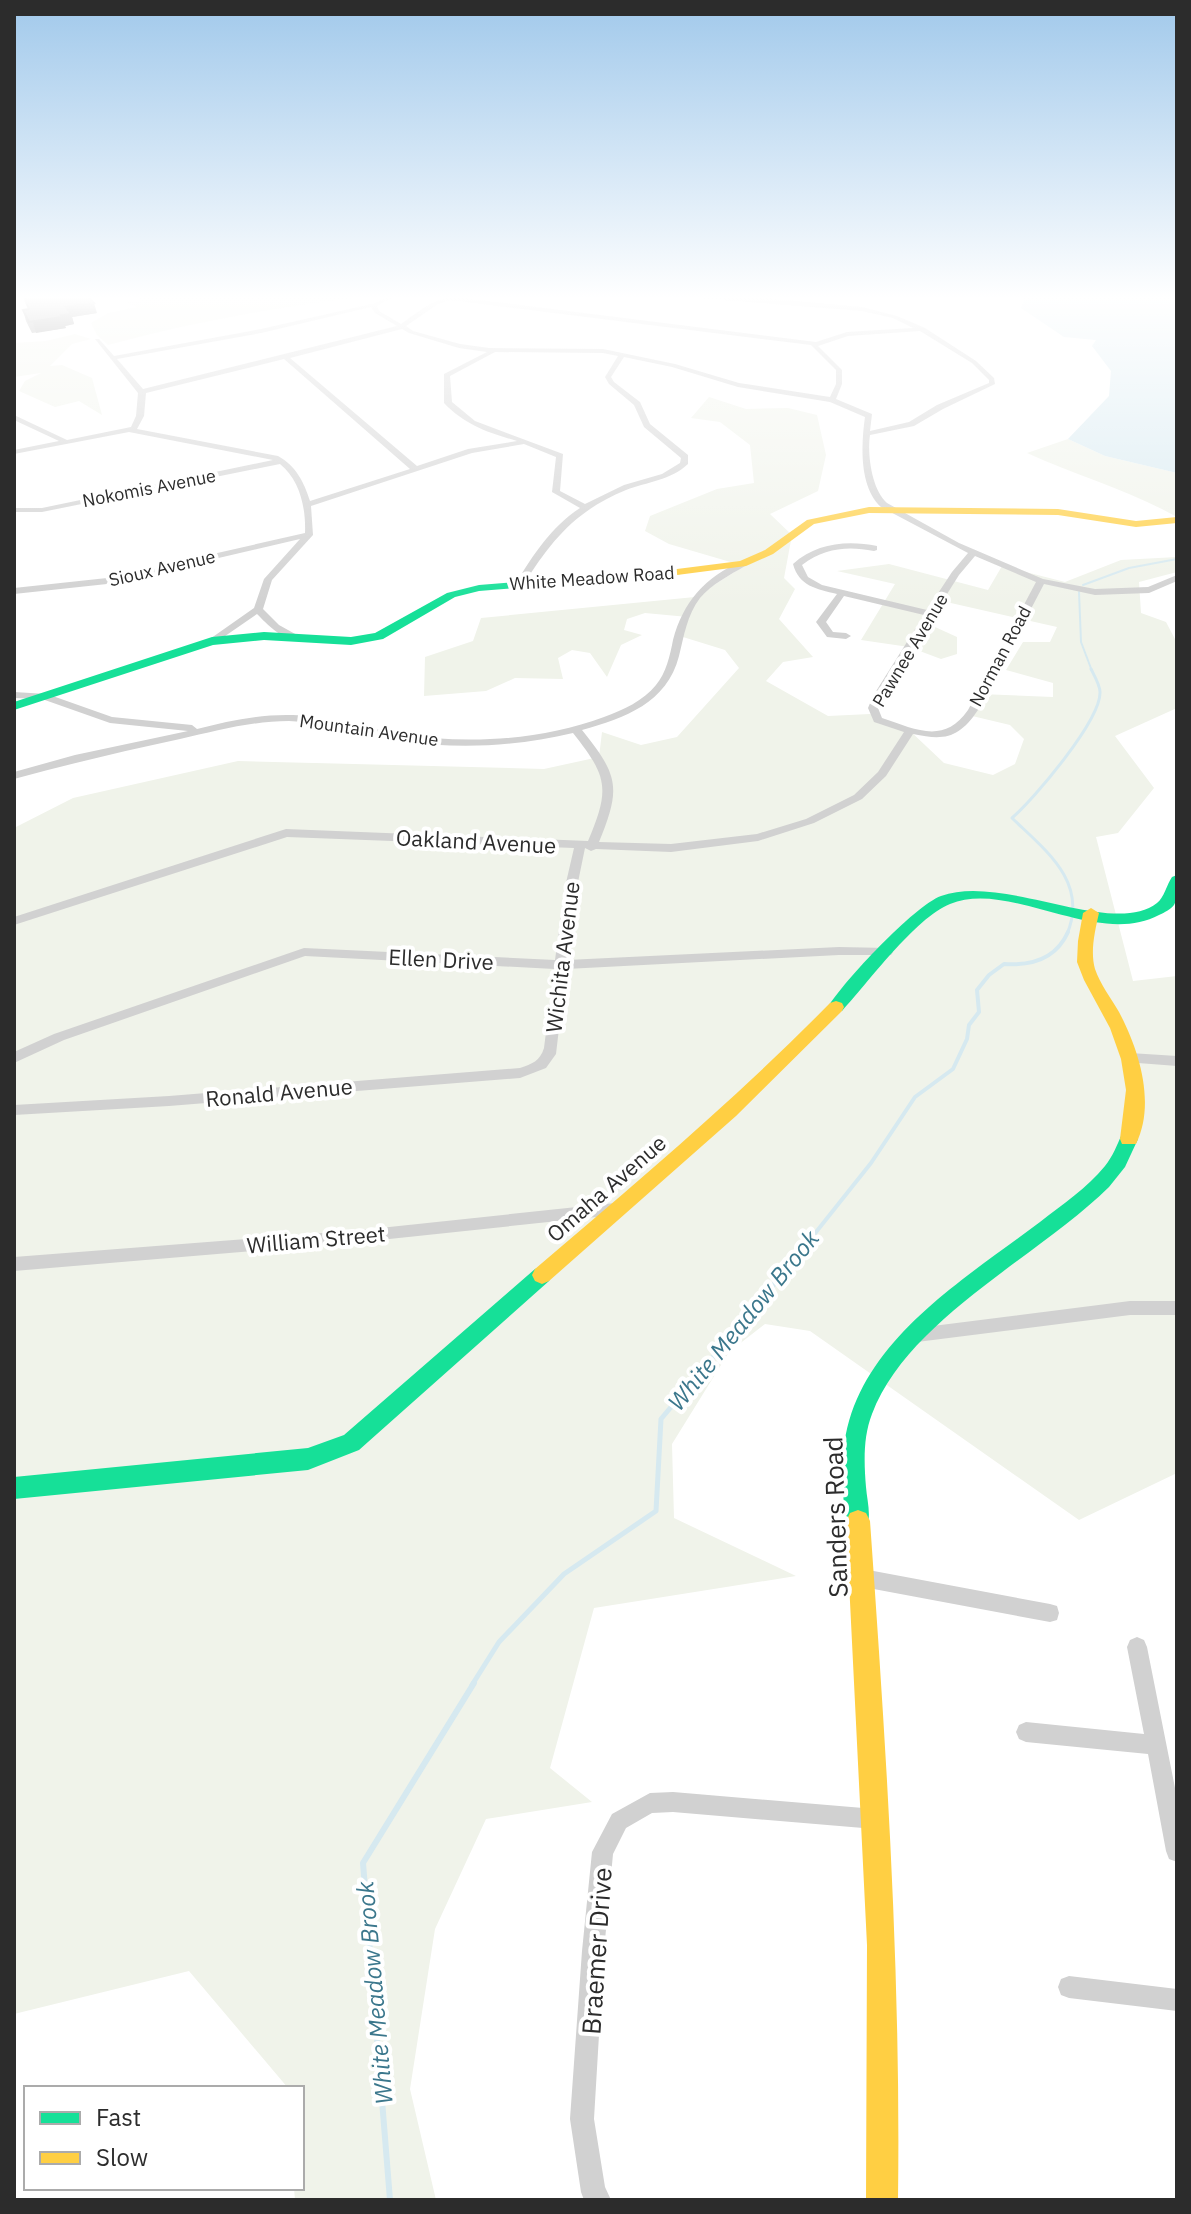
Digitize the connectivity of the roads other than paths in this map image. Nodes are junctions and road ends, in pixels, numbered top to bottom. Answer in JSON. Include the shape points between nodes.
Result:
{"nodes":[{"id":1,"x":141,"y":400,"type":"edge"},
{"id":2,"x":335,"y":400,"type":"edge"},
{"id":3,"x":447,"y":400,"type":"edge"},
{"id":4,"x":632,"y":400,"type":"edge"},
{"id":5,"x":832,"y":400,"type":"edge"},
{"id":6,"x":954,"y":400,"type":"edge"},
{"id":7,"x":14,"y":417,"type":"edge"},
{"id":8,"x":129,"y":430,"type":"junction"},
{"id":9,"x":866,"y":434,"type":"junction"},
{"id":10,"x":65,"y":442,"type":"junction"},
{"id":11,"x":523,"y":442,"type":"junction"},
{"id":12,"x":14,"y":452,"type":"edge"},
{"id":13,"x":283,"y":461,"type":"junction"},
{"id":14,"x":415,"y":469,"type":"junction"},
{"id":15,"x":307,"y":505,"type":"junction"},
{"id":16,"x":583,"y":506,"type":"junction"},
{"id":17,"x":14,"y":510,"type":"edge"},
{"id":18,"x":894,"y":510,"type":"junction"},
{"id":19,"x":1177,"y":520,"type":"edge"},
{"id":20,"x":309,"y":535,"type":"junction"},
{"id":21,"x":874,"y":548,"type":"dead end"},
{"id":22,"x":973,"y":553,"type":"junction"},
{"id":23,"x":742,"y":564,"type":"junction"},
{"id":24,"x":1177,"y":578,"type":"edge"},
{"id":25,"x":1041,"y":581,"type":"junction"},
{"id":26,"x":520,"y":583,"type":"junction"},
{"id":27,"x":14,"y":591,"type":"edge"},
{"id":28,"x":841,"y":594,"type":"junction"},
{"id":29,"x":258,"y":609,"type":"junction"},
{"id":30,"x":931,"y":614,"type":"junction"},
{"id":31,"x":846,"y":636,"type":"dead end"},
{"id":32,"x":294,"y":637,"type":"junction"},
{"id":33,"x":212,"y":641,"type":"junction"},
{"id":34,"x":14,"y":695,"type":"edge"},
{"id":35,"x":43,"y":696,"type":"junction"},
{"id":36,"x":14,"y":706,"type":"edge"},
{"id":37,"x":575,"y":728,"type":"junction"},
{"id":38,"x":209,"y":729,"type":"junction"},
{"id":39,"x":910,"y":730,"type":"junction"},
{"id":40,"x":14,"y":776,"type":"edge"},
{"id":41,"x":585,"y":847,"type":"junction"},
{"id":42,"x":1177,"y":880,"type":"edge"},
{"id":43,"x":1087,"y":912,"type":"junction"},
{"id":44,"x":14,"y":921,"type":"edge"},
{"id":45,"x":887,"y":952,"type":"junction"},
{"id":46,"x":563,"y":965,"type":"junction"},
{"id":47,"x":14,"y":1058,"type":"edge"},
{"id":48,"x":1130,"y":1058,"type":"junction"},
{"id":49,"x":1177,"y":1061,"type":"edge"},
{"id":50,"x":541,"y":1064,"type":"joint"},
{"id":51,"x":14,"y":1110,"type":"edge"},
{"id":52,"x":618,"y":1209,"type":"junction"},
{"id":53,"x":14,"y":1264,"type":"edge"},
{"id":54,"x":1177,"y":1308,"type":"edge"},
{"id":55,"x":912,"y":1335,"type":"junction"},
{"id":56,"x":14,"y":1488,"type":"edge"},
{"id":57,"x":863,"y":1578,"type":"junction"},
{"id":58,"x":1050,"y":1613,"type":"dead end"},
{"id":59,"x":1137,"y":1647,"type":"dead end"},
{"id":60,"x":1026,"y":1732,"type":"dead end"},
{"id":61,"x":1157,"y":1745,"type":"junction"},
{"id":62,"x":875,"y":1819,"type":"junction"},
{"id":63,"x":1177,"y":1851,"type":"edge"},
{"id":64,"x":1069,"y":1987,"type":"dead end"},
{"id":65,"x":1177,"y":2000,"type":"edge"},
{"id":66,"x":599,"y":2200,"type":"edge"},
{"id":67,"x":882,"y":2200,"type":"edge"}],
"edges":[{"from":1,"to":8,"type":"street","via":[[140,416]]},
{"from":2,"to":14,"type":"street"},
{"from":3,"to":11,"type":"street","via":[[485,430]]},
{"from":4,"to":16,"type":"street","via":[[647,425],[675,446],[685,461],[676,470]]},
{"from":5,"to":9,"type":"street","via":[[869,416]]},
{"from":6,"to":9,"type":"street","via":[[911,424]]},
{"from":7,"to":10,"type":"street"},
{"from":8,"to":10,"type":"street"},
{"from":8,"to":13,"type":"street"},
{"from":9,"to":18,"type":"street","via":[[865,457],[875,497]]},
{"from":10,"to":12,"type":"street"},
{"from":11,"to":14,"type":"street"},
{"from":11,"to":16,"type":"street","via":[[560,456],[556,492]]},
{"from":13,"to":15,"type":"street"},
{"from":13,"to":17,"type":"street","name":"Nokomis Avenue","via":[[42,510]]},
{"from":14,"to":15,"type":"street"},
{"from":15,"to":20,"type":"street"},
{"from":16,"to":26,"type":"street","via":[[556,528]]},
{"from":18,"to":19,"type":"street","name":"White Meadow Road","via":[[1058,512],[1136,524]]},
{"from":18,"to":22,"type":"street"},
{"from":18,"to":23,"type":"street","name":"White Meadow Road","via":[[851,511],[820,519]]},
{"from":20,"to":27,"type":"street","name":"Sioux Avenue","via":[[107,581]]},
{"from":20,"to":29,"type":"street","via":[[268,579]]},
{"from":21,"to":28,"type":"street","via":[[837,545],[797,564],[803,579]]},
{"from":22,"to":25,"type":"street"},
{"from":22,"to":30,"type":"street","name":"Pawnee Avenue"},
{"from":23,"to":26,"type":"street","name":"White Meadow Road"},
{"from":23,"to":37,"type":"street","name":"Mountain Avenue","via":[[695,599],[661,686],[632,709]]},
{"from":24,"to":25,"type":"street","via":[[1149,590],[1095,592]]},
{"from":25,"to":39,"type":"street","name":"Norman Road","via":[[960,727],[935,734]]},
{"from":26,"to":32,"type":"street","name":"White Meadow Road","via":[[451,595],[379,636],[338,641]]},
{"from":28,"to":30,"type":"street"},
{"from":28,"to":31,"type":"street","via":[[821,622],[830,635]]},
{"from":29,"to":32,"type":"street"},
{"from":29,"to":33,"type":"street"},
{"from":30,"to":39,"type":"street","name":"Pawnee Avenue","via":[[872,707],[878,720]]},
{"from":32,"to":33,"type":"street","name":"White Meadow Road"},
{"from":33,"to":35,"type":"street","name":"White Meadow Road"},
{"from":34,"to":35,"type":"street"},
{"from":35,"to":36,"type":"street","name":"White Meadow Road"},
{"from":35,"to":38,"type":"street","via":[[110,720]]},
{"from":37,"to":38,"type":"street","name":"Mountain Avenue","via":[[489,742],[420,740],[290,718]]},
{"from":37,"to":41,"type":"street","name":"Wichita Avenue","via":[[602,766],[611,794]]},
{"from":38,"to":40,"type":"street","name":"Mountain Avenue"},
{"from":39,"to":41,"type":"street","name":"Oakland Avenue","via":[[882,774],[858,797],[810,821],[758,837],[692,847]]},
{"from":41,"to":44,"type":"street","name":"Oakland Avenue","via":[[286,833]]},
{"from":41,"to":46,"type":"street","name":"Wichita Avenue","via":[[570,882]]},
{"from":42,"to":43,"type":"street","name":"Omaha Avenue","via":[[1170,901],[1158,912],[1118,918]]},
{"from":43,"to":45,"type":"street","name":"Omaha Avenue","via":[[954,896],[928,910]]},
{"from":43,"to":48,"type":"street","name":"Sanders Road","via":[[1087,968]]},
{"from":45,"to":46,"type":"street","name":"Ellen Drive"},
{"from":45,"to":52,"type":"street","name":"Omaha Avenue","via":[[794,1052]]},
{"from":46,"to":47,"type":"street","name":"Ellen Drive","via":[[304,952],[59,1037]]},
{"from":46,"to":50,"type":"street","name":"Wichita Avenue","via":[[551,1047]]},
{"from":48,"to":49,"type":"street"},
{"from":48,"to":55,"type":"street","name":"Sanders Road","via":[[1136,1114],[1123,1157],[1087,1196]]},
{"from":50,"to":51,"type":"street","name":"Ronald Avenue","via":[[520,1073]]},
{"from":52,"to":53,"type":"street","name":"William Street"},
{"from":52,"to":56,"type":"street","name":"Omaha Avenue","via":[[371,1428],[335,1451],[308,1459]]},
{"from":54,"to":55,"type":"street","via":[[1130,1308]]},
{"from":55,"to":57,"type":"street","name":"Sanders Road","via":[[886,1363],[858,1420],[854,1469]]},
{"from":57,"to":58,"type":"street"},
{"from":57,"to":62,"type":"street","name":"Sanders Road"},
{"from":59,"to":61,"type":"street"},
{"from":60,"to":61,"type":"street"},
{"from":61,"to":63,"type":"street"},
{"from":62,"to":66,"type":"street","name":"Braemer Drive","via":[[673,1802],[650,1803],[619,1821],[603,1852],[582,2119],[593,2192]]},
{"from":62,"to":67,"type":"street","name":"Sanders Road","via":[[885,2097]]},
{"from":64,"to":65,"type":"street"}]}
